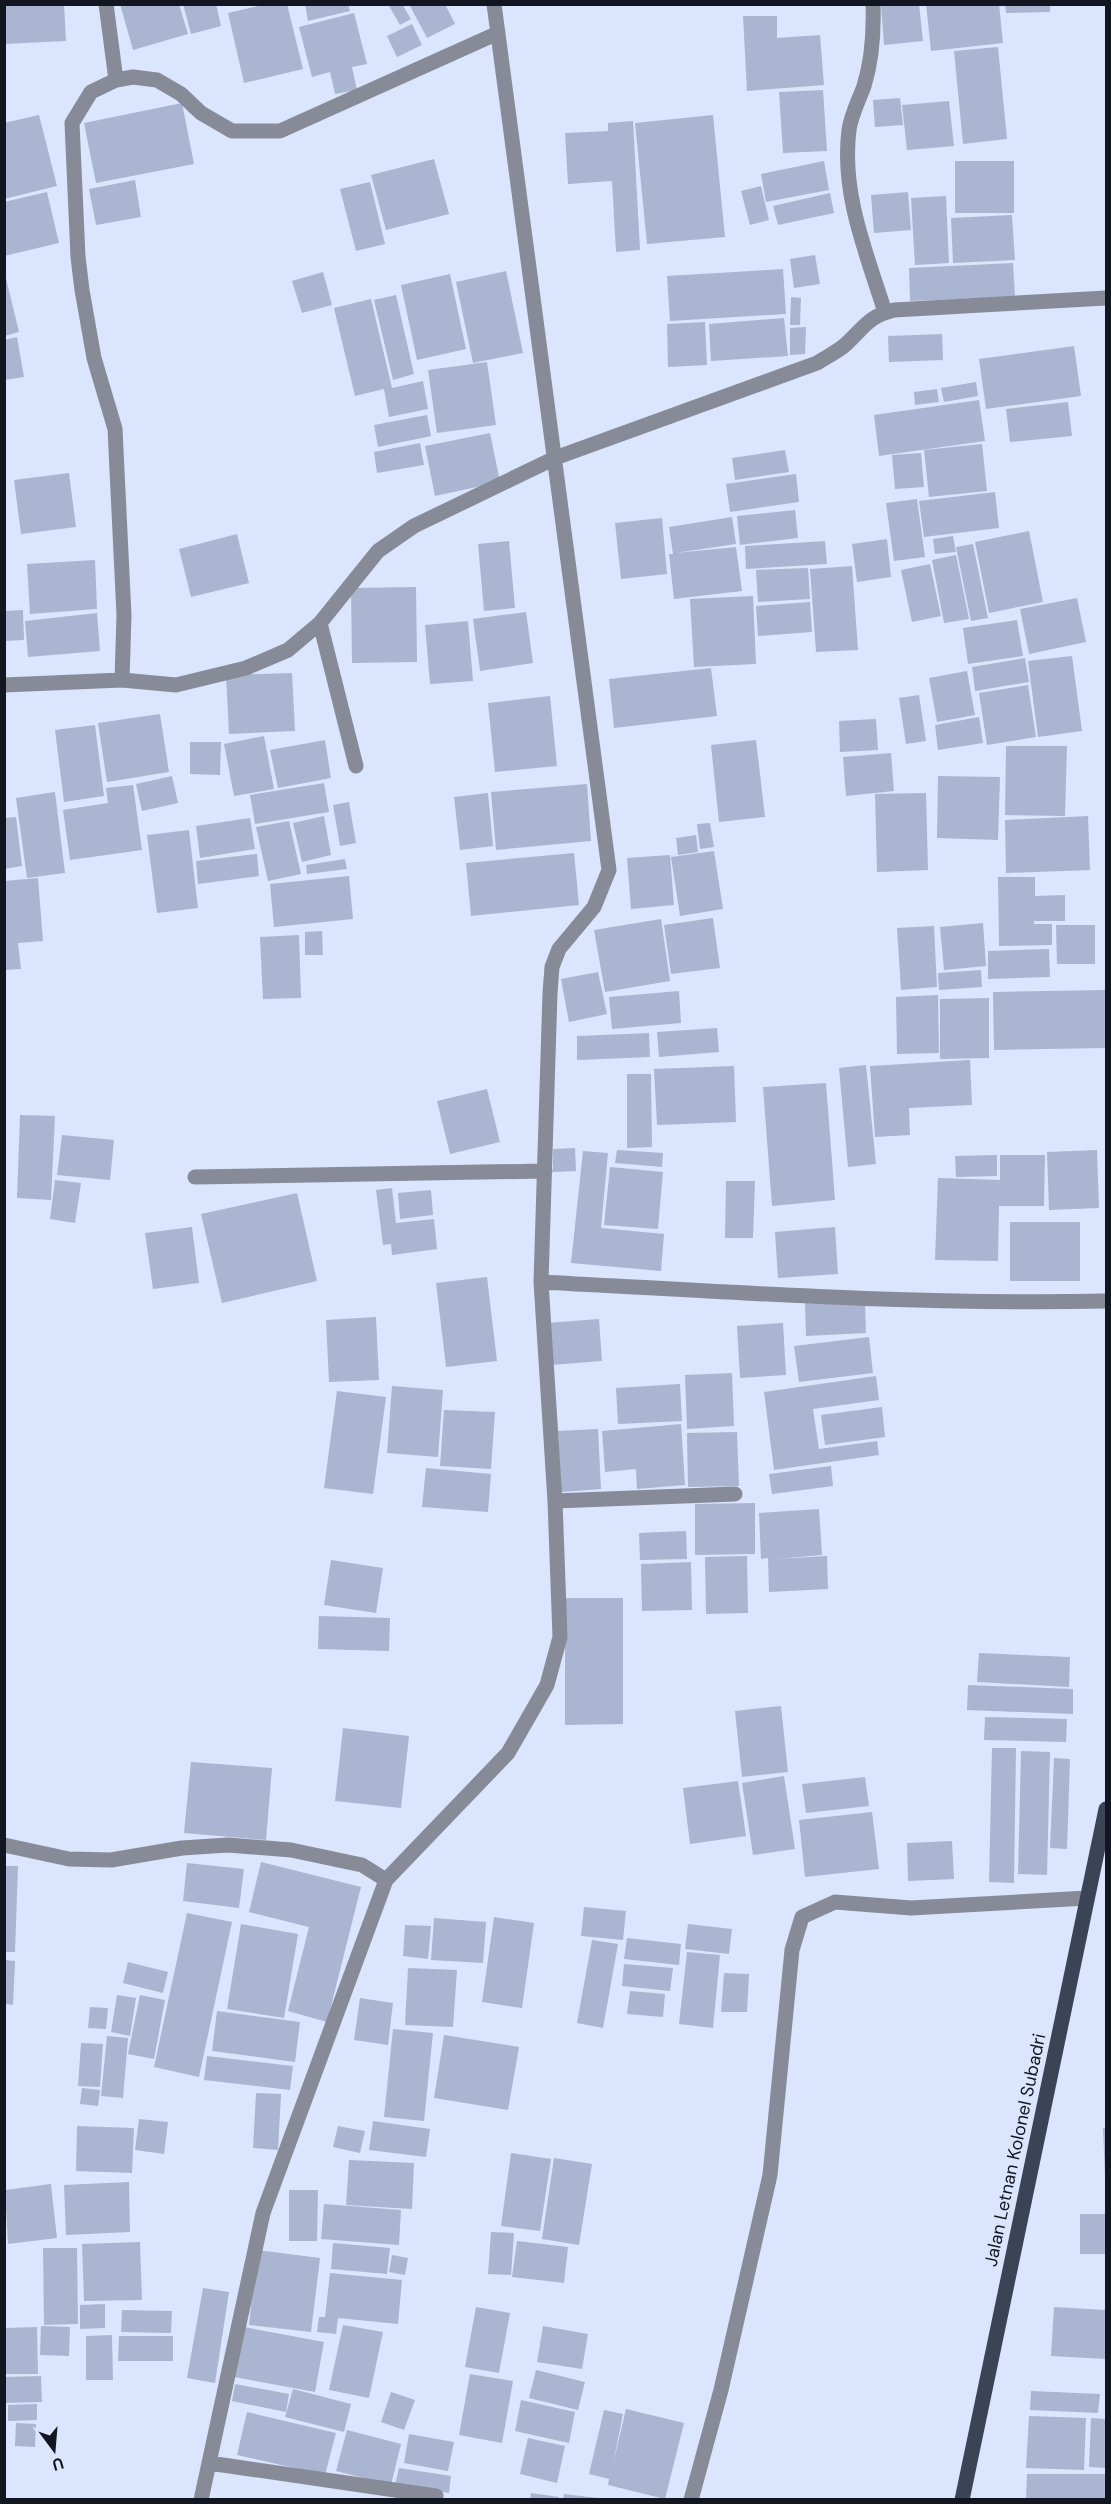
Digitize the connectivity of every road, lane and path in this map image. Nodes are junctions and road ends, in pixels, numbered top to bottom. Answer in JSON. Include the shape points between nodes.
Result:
{"nodes":[{"id":1,"x":106,"y":4,"type":"edge"},
{"id":2,"x":494,"y":4,"type":"edge"},
{"id":3,"x":873,"y":4,"type":"edge"},
{"id":4,"x":498,"y":33,"type":"junction"},
{"id":5,"x":116,"y":80,"type":"junction"},
{"id":6,"x":1107,"y":298,"type":"edge"},
{"id":7,"x":885,"y":312,"type":"junction"},
{"id":8,"x":555,"y":458,"type":"junction"},
{"id":9,"x":320,"y":624,"type":"junction"},
{"id":10,"x":122,"y":680,"type":"junction"},
{"id":11,"x":4,"y":685,"type":"edge"},
{"id":12,"x":356,"y":766,"type":"dead end"},
{"id":13,"x":545,"y":1171,"type":"junction"},
{"id":14,"x":195,"y":1178,"type":"dead end"},
{"id":15,"x":541,"y":1282,"type":"junction"},
{"id":16,"x":1107,"y":1301,"type":"edge"},
{"id":17,"x":735,"y":1494,"type":"dead end"},
{"id":18,"x":555,"y":1502,"type":"junction"},
{"id":19,"x":1107,"y":1809,"type":"edge"},
{"id":20,"x":4,"y":1845,"type":"edge"},
{"id":21,"x":386,"y":1880,"type":"junction"},
{"id":22,"x":1087,"y":1898,"type":"junction"},
{"id":23,"x":209,"y":2463,"type":"junction"},
{"id":24,"x":436,"y":2496,"type":"dead end"},
{"id":25,"x":201,"y":2499,"type":"edge"},
{"id":26,"x":691,"y":2499,"type":"edge"},
{"id":27,"x":962,"y":2499,"type":"edge"}],
"edges":[{"from":1,"to":5,"type":"street"},
{"from":2,"to":4,"type":"street"},
{"from":3,"to":7,"type":"street","via":[[871,53],[849,127],[847,166],[850,203]]},
{"from":4,"to":5,"type":"street","via":[[280,131],[232,131],[157,80]]},
{"from":4,"to":8,"type":"street"},
{"from":5,"to":10,"type":"street","via":[[91,92],[72,123],[82,290],[94,358],[115,429],[124,615]]},
{"from":6,"to":7,"type":"street"},
{"from":7,"to":8,"type":"street","via":[[867,321],[844,345],[817,363]]},
{"from":8,"to":9,"type":"street","via":[[405,532],[378,551]]},
{"from":8,"to":13,"type":"street","via":[[609,870],[594,907],[559,949],[552,967]]},
{"from":9,"to":10,"type":"street","via":[[288,650],[222,675],[176,685]]},
{"from":9,"to":12,"type":"street"},
{"from":10,"to":11,"type":"street"},
{"from":13,"to":14,"type":"street"},
{"from":13,"to":15,"type":"street"},
{"from":15,"to":16,"type":"street","via":[[869,1299]]},
{"from":15,"to":18,"type":"street"},
{"from":17,"to":18,"type":"street"},
{"from":18,"to":21,"type":"street","via":[[560,1637],[547,1685],[508,1753]]},
{"from":19,"to":22,"type":"main road","name":"Jalan Letnan Kolonel Subadri"},
{"from":20,"to":21,"type":"street","via":[[69,1859],[111,1860],[228,1845],[291,1850],[362,1865]]},
{"from":21,"to":23,"type":"street","via":[[263,2213]]},
{"from":22,"to":26,"type":"street","via":[[911,1908],[835,1902],[802,1917],[792,1950],[770,2175],[721,2390]]},
{"from":22,"to":27,"type":"main road","name":"Jalan Letnan Kolonel Subadri"},
{"from":23,"to":24,"type":"street"},
{"from":23,"to":25,"type":"street"}]}
